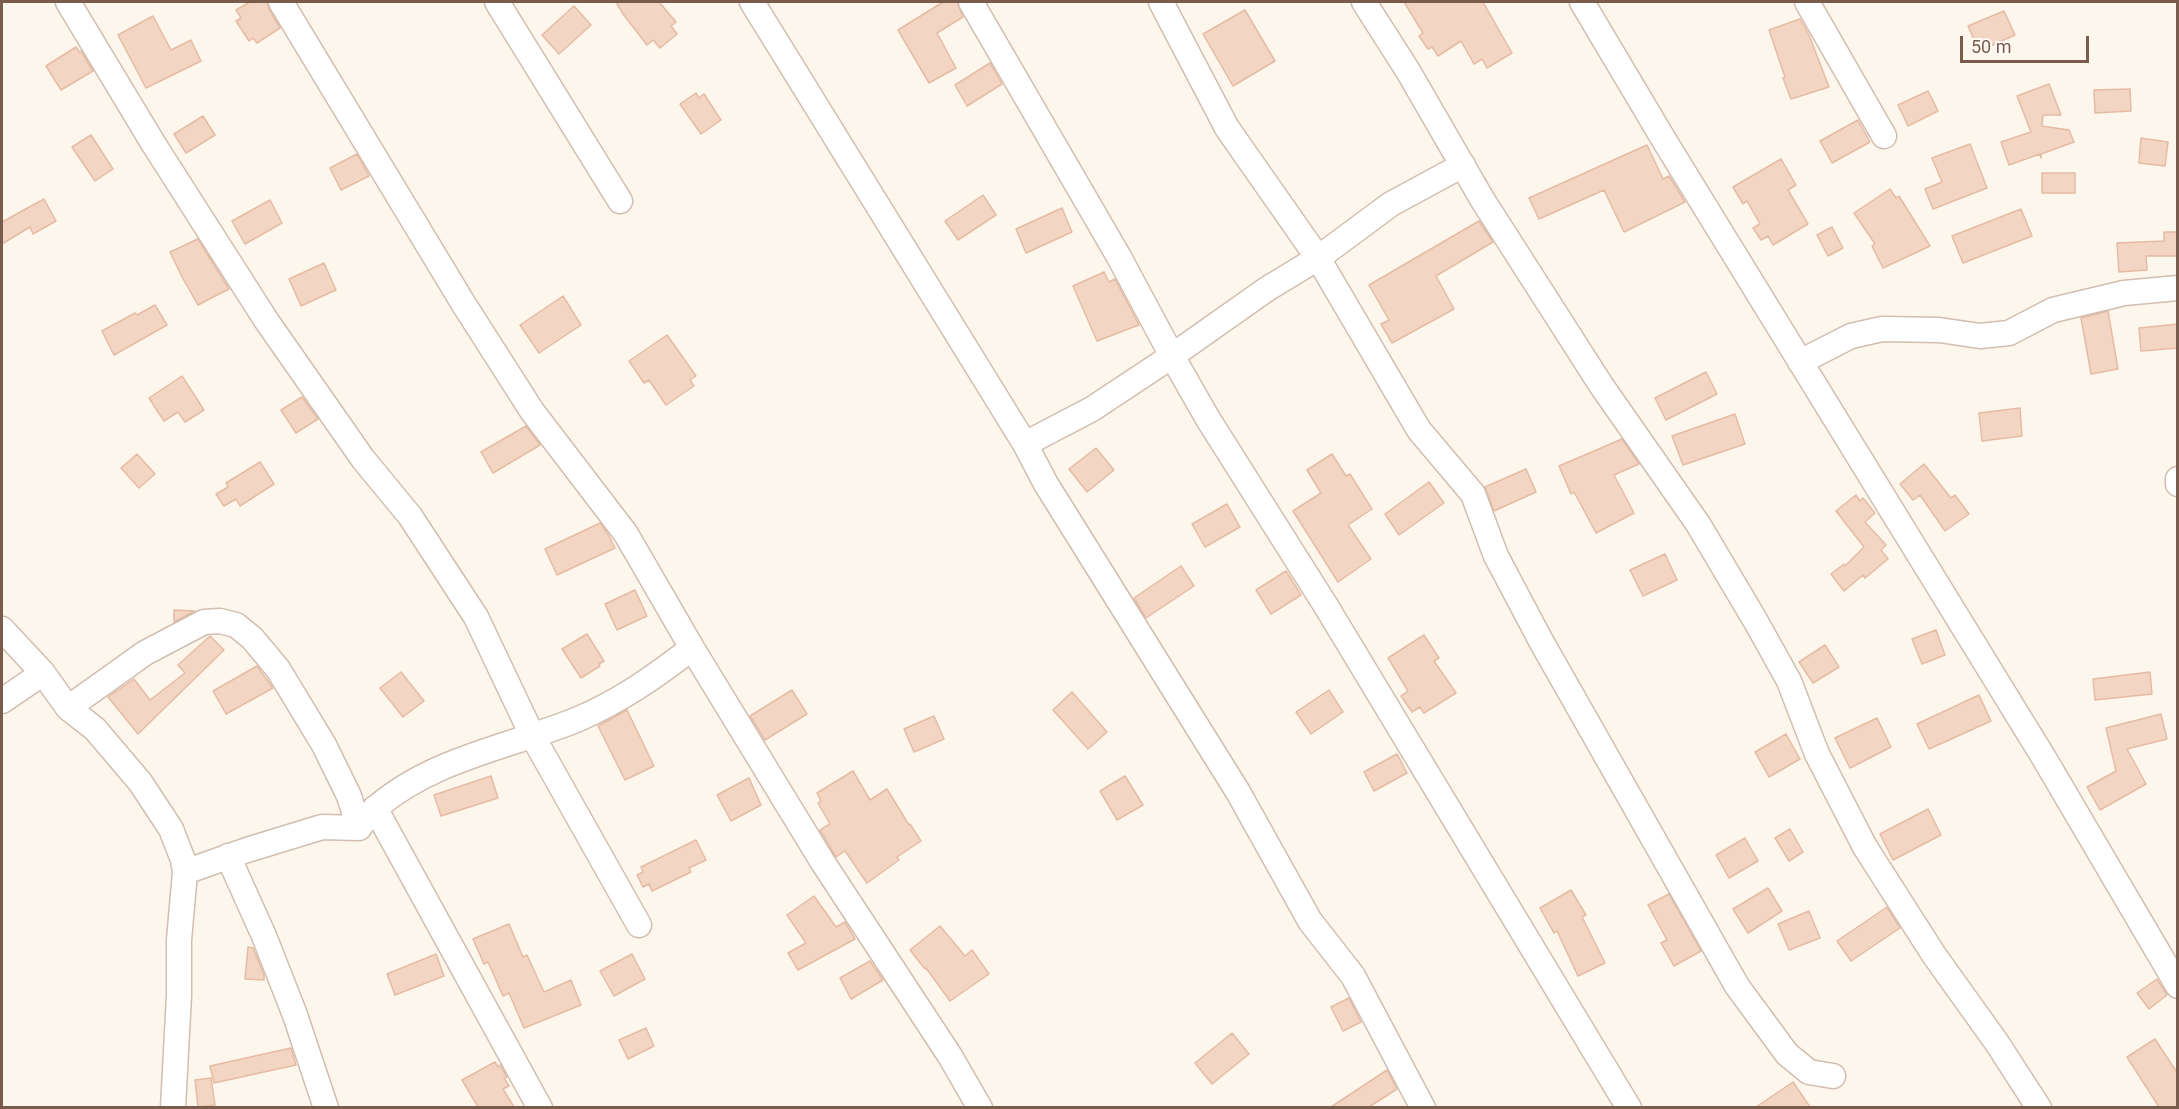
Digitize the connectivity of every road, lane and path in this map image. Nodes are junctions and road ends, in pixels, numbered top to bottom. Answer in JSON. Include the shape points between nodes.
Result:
{"nodes":[{"id":1,"x":68,"y":2,"type":"edge"},
{"id":2,"x":281,"y":2,"type":"edge"},
{"id":3,"x":497,"y":2,"type":"edge"},
{"id":4,"x":752,"y":2,"type":"edge"},
{"id":5,"x":971,"y":2,"type":"edge"},
{"id":6,"x":1161,"y":2,"type":"edge"},
{"id":7,"x":1364,"y":2,"type":"edge"},
{"id":8,"x":1582,"y":2,"type":"edge"},
{"id":9,"x":1807,"y":2,"type":"edge"},
{"id":10,"x":1884,"y":136,"type":"dead end"},
{"id":11,"x":1462,"y":165,"type":"junction"},
{"id":12,"x":620,"y":201,"type":"dead end"},
{"id":13,"x":1318,"y":258,"type":"junction"},
{"id":14,"x":2178,"y":288,"type":"edge"},
{"id":15,"x":1172,"y":356,"type":"junction"},
{"id":16,"x":1800,"y":362,"type":"junction"},
{"id":17,"x":1025,"y":444,"type":"junction"},
{"id":18,"x":2178,"y":479,"type":"edge"},
{"id":19,"x":2178,"y":484,"type":"edge"},
{"id":20,"x":2,"y":629,"type":"edge"},
{"id":21,"x":692,"y":648,"type":"junction"},
{"id":22,"x":43,"y":673,"type":"junction"},
{"id":23,"x":2,"y":701,"type":"edge"},
{"id":24,"x":68,"y":708,"type":"junction"},
{"id":25,"x":532,"y":735,"type":"junction"},
{"id":26,"x":375,"y":808,"type":"junction"},
{"id":27,"x":359,"y":828,"type":"junction"},
{"id":28,"x":228,"y":856,"type":"junction"},
{"id":29,"x":185,"y":872,"type":"junction"},
{"id":30,"x":639,"y":925,"type":"dead end"},
{"id":31,"x":2178,"y":986,"type":"edge"},
{"id":32,"x":1833,"y":1076,"type":"dead end"},
{"id":33,"x":173,"y":1107,"type":"edge"},
{"id":34,"x":326,"y":1107,"type":"edge"},
{"id":35,"x":540,"y":1107,"type":"edge"},
{"id":36,"x":980,"y":1107,"type":"edge"},
{"id":37,"x":1423,"y":1107,"type":"edge"},
{"id":38,"x":1629,"y":1107,"type":"edge"},
{"id":39,"x":2039,"y":1107,"type":"edge"}],
"edges":[{"from":1,"to":25,"type":"street","via":[[266,320],[363,459],[410,516],[476,617]]},
{"from":2,"to":21,"type":"street","via":[[525,402],[626,534]]},
{"from":3,"to":12,"type":"street"},
{"from":4,"to":17,"type":"street"},
{"from":5,"to":15,"type":"street","via":[[1119,256]]},
{"from":6,"to":13,"type":"street","via":[[1227,128]]},
{"from":7,"to":11,"type":"street"},
{"from":8,"to":16,"type":"street"},
{"from":9,"to":10,"type":"street"},
{"from":11,"to":13,"type":"street","via":[[1391,204]]},
{"from":11,"to":39,"type":"street","via":[[1601,385],[1698,524],[1789,681],[1817,754],[1865,847]]},
{"from":13,"to":15,"type":"street"},
{"from":13,"to":32,"type":"street","via":[[1419,430],[1473,494],[1496,556],[1526,613],[1737,986],[1787,1054],[1809,1072]]},
{"from":14,"to":16,"type":"street","via":[[2124,293],[2053,310],[2009,333],[1980,336],[1939,330],[1882,329],[1851,336]]},
{"from":15,"to":17,"type":"street","via":[[1092,409]]},
{"from":15,"to":38,"type":"street"},
{"from":16,"to":31,"type":"street","via":[[2044,758]]},
{"from":17,"to":37,"type":"street","via":[[1238,792],[1310,921],[1353,976]]},
{"from":18,"to":19,"type":"street"},
{"from":20,"to":22,"type":"street"},
{"from":21,"to":25,"type":"street","via":[[631,692],[577,719]]},
{"from":21,"to":36,"type":"street","via":[[822,861]]},
{"from":22,"to":23,"type":"street"},
{"from":22,"to":24,"type":"street"},
{"from":24,"to":27,"type":"street","via":[[145,653],[204,622],[236,625],[278,669],[313,726],[349,796]]},
{"from":24,"to":29,"type":"street","via":[[95,729],[140,783],[171,829]]},
{"from":25,"to":26,"type":"street","via":[[428,774]]},
{"from":25,"to":30,"type":"street"},
{"from":26,"to":27,"type":"street"},
{"from":26,"to":35,"type":"street"},
{"from":27,"to":28,"type":"street","via":[[322,827]]},
{"from":28,"to":29,"type":"street"},
{"from":28,"to":34,"type":"street","via":[[295,1015]]},
{"from":29,"to":33,"type":"street"}]}
